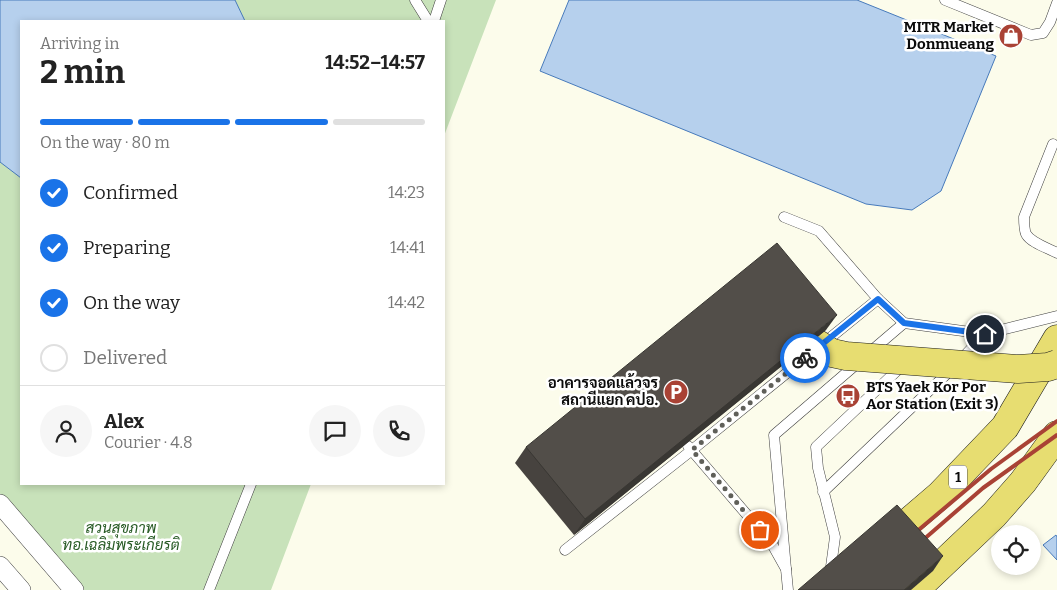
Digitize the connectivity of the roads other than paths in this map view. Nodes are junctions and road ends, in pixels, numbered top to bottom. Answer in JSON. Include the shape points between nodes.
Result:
{"nodes":[{"id":1,"x":414,"y":0,"type":"edge"},
{"id":2,"x":441,"y":0,"type":"edge"},
{"id":3,"x":945,"y":0,"type":"edge"},
{"id":4,"x":1057,"y":3,"type":"edge"},
{"id":5,"x":427,"y":20,"type":"edge"},
{"id":6,"x":434,"y":20,"type":"edge"},
{"id":7,"x":1053,"y":144,"type":"dead end"},
{"id":8,"x":784,"y":217,"type":"dead end"},
{"id":9,"x":1057,"y":253,"type":"edge"},
{"id":10,"x":878,"y":299,"type":"junction"},
{"id":11,"x":1057,"y":316,"type":"edge"},
{"id":12,"x":904,"y":323,"type":"junction"},
{"id":13,"x":985,"y":334,"type":"junction"},
{"id":14,"x":1057,"y":339,"type":"edge"},
{"id":15,"x":813,"y":341,"type":"edge"},
{"id":16,"x":1057,"y":364,"type":"edge"},
{"id":17,"x":954,"y":367,"type":"junction"},
{"id":18,"x":1057,"y":435,"type":"edge"},
{"id":19,"x":689,"y":446,"type":"junction"},
{"id":20,"x":251,"y":485,"type":"edge"},
{"id":21,"x":823,"y":492,"type":"junction"},
{"id":22,"x":0,"y":504,"type":"edge"},
{"id":23,"x":565,"y":550,"type":"dead end"},
{"id":24,"x":0,"y":566,"type":"edge"},
{"id":25,"x":786,"y":569,"type":"junction"},
{"id":26,"x":21,"y":590,"type":"edge"},
{"id":27,"x":74,"y":590,"type":"edge"},
{"id":28,"x":209,"y":590,"type":"edge"},
{"id":29,"x":788,"y":590,"type":"edge"},
{"id":30,"x":828,"y":590,"type":"edge"},
{"id":31,"x":915,"y":590,"type":"edge"}],
"edges":[{"from":1,"to":5,"type":"lane"},
{"from":2,"to":6,"type":"lane"},
{"from":3,"to":4,"type":"lane","via":[[1031,35],[1043,33]]},
{"from":7,"to":9,"type":"lane","via":[[1024,218],[1026,234]]},
{"from":8,"to":10,"type":"lane","via":[[818,231]]},
{"from":10,"to":12,"type":"lane"},
{"from":10,"to":19,"type":"lane"},
{"from":11,"to":13,"type":"lane"},
{"from":12,"to":13,"type":"lane"},
{"from":12,"to":25,"type":"lane","via":[[774,435]]},
{"from":13,"to":17,"type":"lane"},
{"from":14,"to":30,"type":"main road","number":"1","via":[[1005,427],[940,495]]},
{"from":15,"to":16,"type":"main road","bridge":true,"via":[[832,353],[846,356],[1018,369]]},
{"from":17,"to":21,"type":"lane"},
{"from":17,"to":21,"type":"lane","via":[[908,360],[822,441],[816,447]]},
{"from":18,"to":31,"type":"main road","via":[[994,515]]},
{"from":19,"to":23,"type":"lane"},
{"from":19,"to":25,"type":"lane","via":[[772,544]]},
{"from":20,"to":28,"type":"lane"},
{"from":21,"to":30,"type":"lane","via":[[835,538]]},
{"from":22,"to":27,"type":"street"},
{"from":24,"to":26,"type":"street"},
{"from":25,"to":29,"type":"lane"}]}
